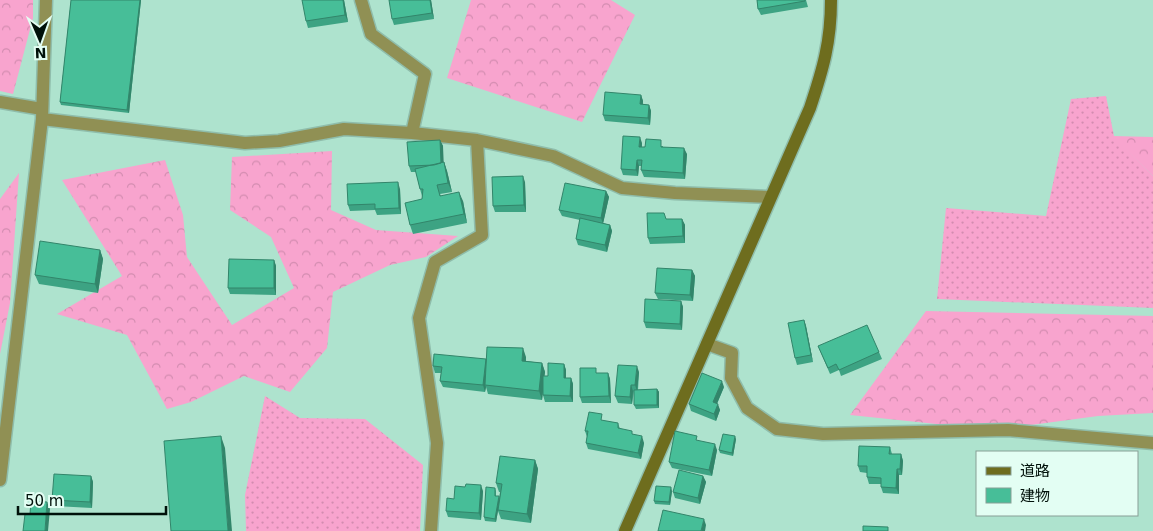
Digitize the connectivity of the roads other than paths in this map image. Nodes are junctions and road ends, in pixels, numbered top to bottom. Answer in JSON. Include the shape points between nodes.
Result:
{"nodes":[{"id":1,"x":46,"y":0,"type":"edge"},
{"id":2,"x":362,"y":0,"type":"edge"},
{"id":3,"x":831,"y":0,"type":"edge"},
{"id":4,"x":0,"y":102,"type":"edge"},
{"id":5,"x":42,"y":114,"type":"junction"},
{"id":6,"x":412,"y":133,"type":"junction"},
{"id":7,"x":478,"y":140,"type":"junction"},
{"id":8,"x":770,"y":197,"type":"junction"},
{"id":9,"x":707,"y":344,"type":"junction"},
{"id":10,"x":1153,"y":443,"type":"edge"},
{"id":11,"x":0,"y":480,"type":"edge"},
{"id":12,"x":431,"y":531,"type":"edge"},
{"id":13,"x":625,"y":531,"type":"edge"}],
"edges":[{"from":1,"to":5,"type":"street"},
{"from":2,"to":6,"type":"street","via":[[371,34],[425,74]]},
{"from":3,"to":8,"type":"street","via":[[831,33],[823,69],[810,108]]},
{"from":4,"to":5,"type":"street"},
{"from":5,"to":6,"type":"street","via":[[246,143],[279,141],[344,128]]},
{"from":5,"to":11,"type":"street"},
{"from":6,"to":7,"type":"street"},
{"from":7,"to":8,"type":"street","via":[[553,156],[622,188],[675,194]]},
{"from":7,"to":12,"type":"street","via":[[482,235],[435,262],[419,318],[437,443]]},
{"from":8,"to":9,"type":"street"},
{"from":9,"to":10,"type":"street","via":[[732,353],[731,378],[747,408],[777,429],[824,434],[1008,430]]},
{"from":9,"to":13,"type":"street"}]}
